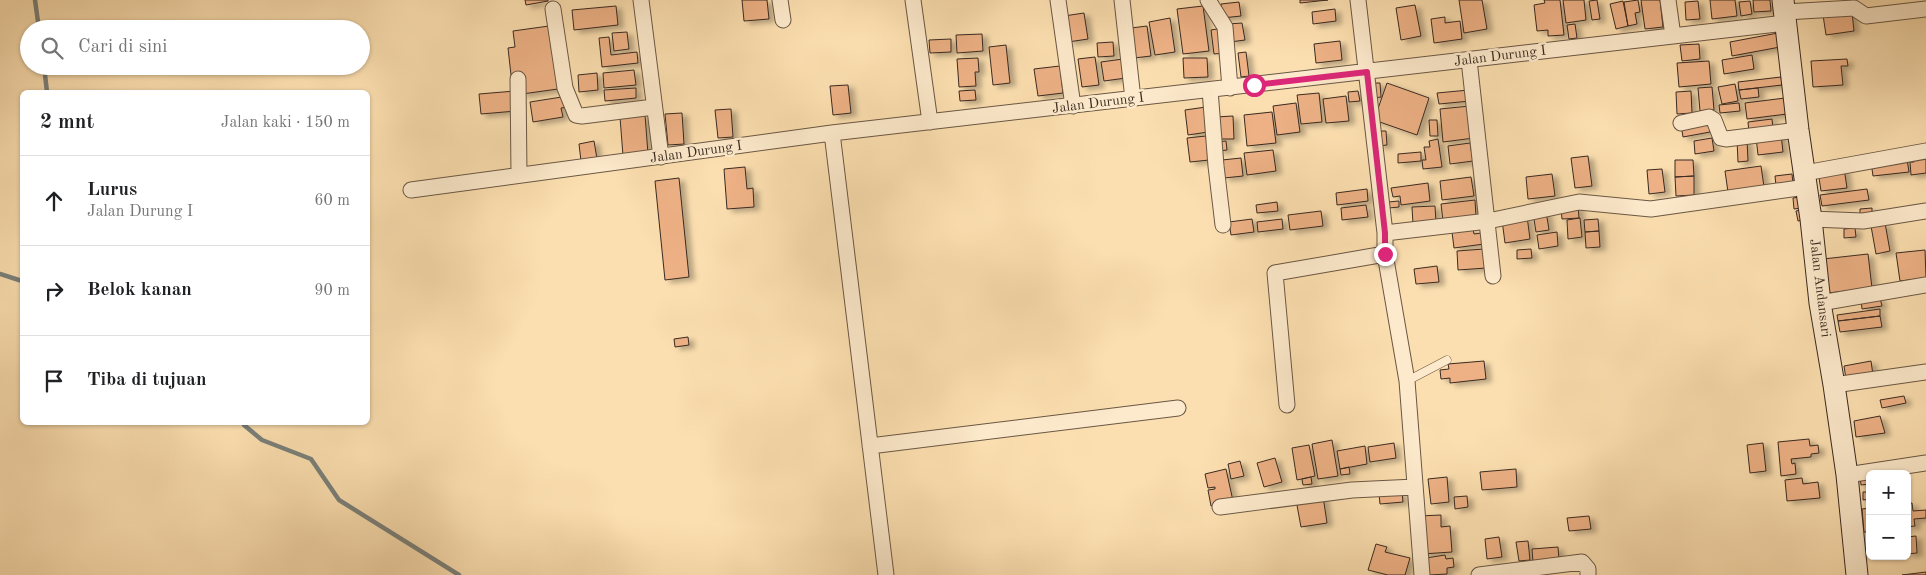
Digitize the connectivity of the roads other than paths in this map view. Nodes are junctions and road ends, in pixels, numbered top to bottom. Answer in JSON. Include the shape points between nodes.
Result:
{"nodes":[{"id":1,"x":641,"y":0,"type":"edge"},
{"id":2,"x":780,"y":0,"type":"edge"},
{"id":3,"x":913,"y":0,"type":"edge"},
{"id":4,"x":1058,"y":0,"type":"edge"},
{"id":5,"x":1122,"y":0,"type":"edge"},
{"id":6,"x":1208,"y":0,"type":"edge"},
{"id":7,"x":1358,"y":0,"type":"edge"},
{"id":8,"x":1668,"y":0,"type":"edge"},
{"id":9,"x":1926,"y":8,"type":"edge"},
{"id":10,"x":553,"y":9,"type":"dead end"},
{"id":11,"x":1785,"y":12,"type":"edge"},
{"id":12,"x":783,"y":20,"type":"dead end"},
{"id":13,"x":1674,"y":36,"type":"junction"},
{"id":14,"x":1469,"y":60,"type":"junction"},
{"id":15,"x":1367,"y":72,"type":"junction"},
{"id":16,"x":518,"y":79,"type":"dead end"},
{"id":17,"x":1230,"y":88,"type":"junction"},
{"id":18,"x":1210,"y":90,"type":"junction"},
{"id":19,"x":1132,"y":99,"type":"junction"},
{"id":20,"x":654,"y":106,"type":"junction"},
{"id":21,"x":1073,"y":106,"type":"junction"},
{"id":22,"x":930,"y":122,"type":"junction"},
{"id":23,"x":1681,"y":123,"type":"dead end"},
{"id":24,"x":1798,"y":130,"type":"junction"},
{"id":25,"x":832,"y":134,"type":"junction"},
{"id":26,"x":1926,"y":151,"type":"edge"},
{"id":27,"x":661,"y":157,"type":"junction"},
{"id":28,"x":519,"y":175,"type":"junction"},
{"id":29,"x":1806,"y":180,"type":"junction"},
{"id":30,"x":412,"y":190,"type":"dead end"},
{"id":31,"x":1926,"y":211,"type":"edge"},
{"id":32,"x":1811,"y":220,"type":"junction"},
{"id":33,"x":1488,"y":221,"type":"junction"},
{"id":34,"x":1223,"y":225,"type":"dead end"},
{"id":35,"x":1385,"y":233,"type":"junction"},
{"id":36,"x":1385,"y":254,"type":"junction"},
{"id":37,"x":1493,"y":276,"type":"dead end"},
{"id":38,"x":1926,"y":285,"type":"edge"},
{"id":39,"x":1820,"y":303,"type":"junction"},
{"id":40,"x":1448,"y":360,"type":"dead end"},
{"id":41,"x":1926,"y":372,"type":"edge"},
{"id":42,"x":1407,"y":381,"type":"junction"},
{"id":43,"x":1834,"y":385,"type":"junction"},
{"id":44,"x":1288,"y":405,"type":"dead end"},
{"id":45,"x":1178,"y":408,"type":"dead end"},
{"id":46,"x":870,"y":446,"type":"junction"},
{"id":47,"x":1926,"y":463,"type":"edge"},
{"id":48,"x":1847,"y":476,"type":"junction"},
{"id":49,"x":1415,"y":487,"type":"junction"},
{"id":50,"x":1220,"y":506,"type":"dead end"},
{"id":51,"x":886,"y":575,"type":"edge"},
{"id":52,"x":1422,"y":575,"type":"edge"},
{"id":53,"x":1479,"y":575,"type":"edge"},
{"id":54,"x":1588,"y":575,"type":"edge"},
{"id":55,"x":1858,"y":575,"type":"edge"}],
"edges":[{"from":1,"to":20,"type":"street"},
{"from":2,"to":12,"type":"street"},
{"from":3,"to":22,"type":"street"},
{"from":4,"to":21,"type":"street"},
{"from":5,"to":19,"type":"street"},
{"from":6,"to":17,"type":"street","via":[[1226,27]]},
{"from":7,"to":15,"type":"street"},
{"from":8,"to":13,"type":"street"},
{"from":9,"to":11,"type":"street","name":"Jalan Durung I","via":[[1866,16],[1854,8]]},
{"from":10,"to":20,"type":"street","via":[[566,88],[576,115]]},
{"from":11,"to":13,"type":"street","name":"Jalan Durung I"},
{"from":11,"to":24,"type":"street","name":"Jalan Andansari"},
{"from":13,"to":14,"type":"street","name":"Jalan Durung I"},
{"from":14,"to":15,"type":"street","name":"Jalan Durung I"},
{"from":14,"to":33,"type":"street"},
{"from":15,"to":17,"type":"street","name":"Jalan Durung I"},
{"from":15,"to":35,"type":"street"},
{"from":16,"to":28,"type":"street"},
{"from":17,"to":18,"type":"street","name":"Jalan Durung I"},
{"from":18,"to":19,"type":"street","name":"Jalan Durung I"},
{"from":18,"to":34,"type":"street"},
{"from":19,"to":21,"type":"street","name":"Jalan Durung I"},
{"from":20,"to":27,"type":"street"},
{"from":21,"to":22,"type":"street","name":"Jalan Durung I"},
{"from":22,"to":25,"type":"street","name":"Jalan Durung I"},
{"from":23,"to":24,"type":"street","via":[[1709,117],[1714,120],[1721,138],[1726,139]]},
{"from":24,"to":29,"type":"street","name":"Jalan Andansari"},
{"from":25,"to":27,"type":"street","name":"Jalan Durung I"},
{"from":25,"to":46,"type":"street"},
{"from":26,"to":29,"type":"street"},
{"from":27,"to":28,"type":"street","name":"Jalan Durung I"},
{"from":28,"to":30,"type":"street","name":"Jalan Durung I"},
{"from":29,"to":32,"type":"street","name":"Jalan Andansari"},
{"from":29,"to":33,"type":"street","via":[[1651,209],[1579,202]]},
{"from":31,"to":32,"type":"street","via":[[1864,221]]},
{"from":32,"to":39,"type":"street","name":"Jalan Andansari"},
{"from":33,"to":35,"type":"street"},
{"from":33,"to":37,"type":"street"},
{"from":35,"to":36,"type":"street"},
{"from":36,"to":42,"type":"street"},
{"from":36,"to":44,"type":"street","via":[[1275,272]]},
{"from":38,"to":39,"type":"street"},
{"from":39,"to":43,"type":"street","name":"Jalan Andansari"},
{"from":40,"to":42,"type":"lane"},
{"from":41,"to":43,"type":"street"},
{"from":42,"to":49,"type":"street"},
{"from":43,"to":48,"type":"street","name":"Jalan Andansari"},
{"from":45,"to":46,"type":"street"},
{"from":46,"to":51,"type":"street"},
{"from":47,"to":48,"type":"street"},
{"from":48,"to":55,"type":"street","name":"Jalan Andansari"},
{"from":49,"to":50,"type":"street","via":[[1352,490]]},
{"from":49,"to":52,"type":"street"},
{"from":53,"to":54,"type":"street","via":[[1582,562],[1588,569]]}]}
